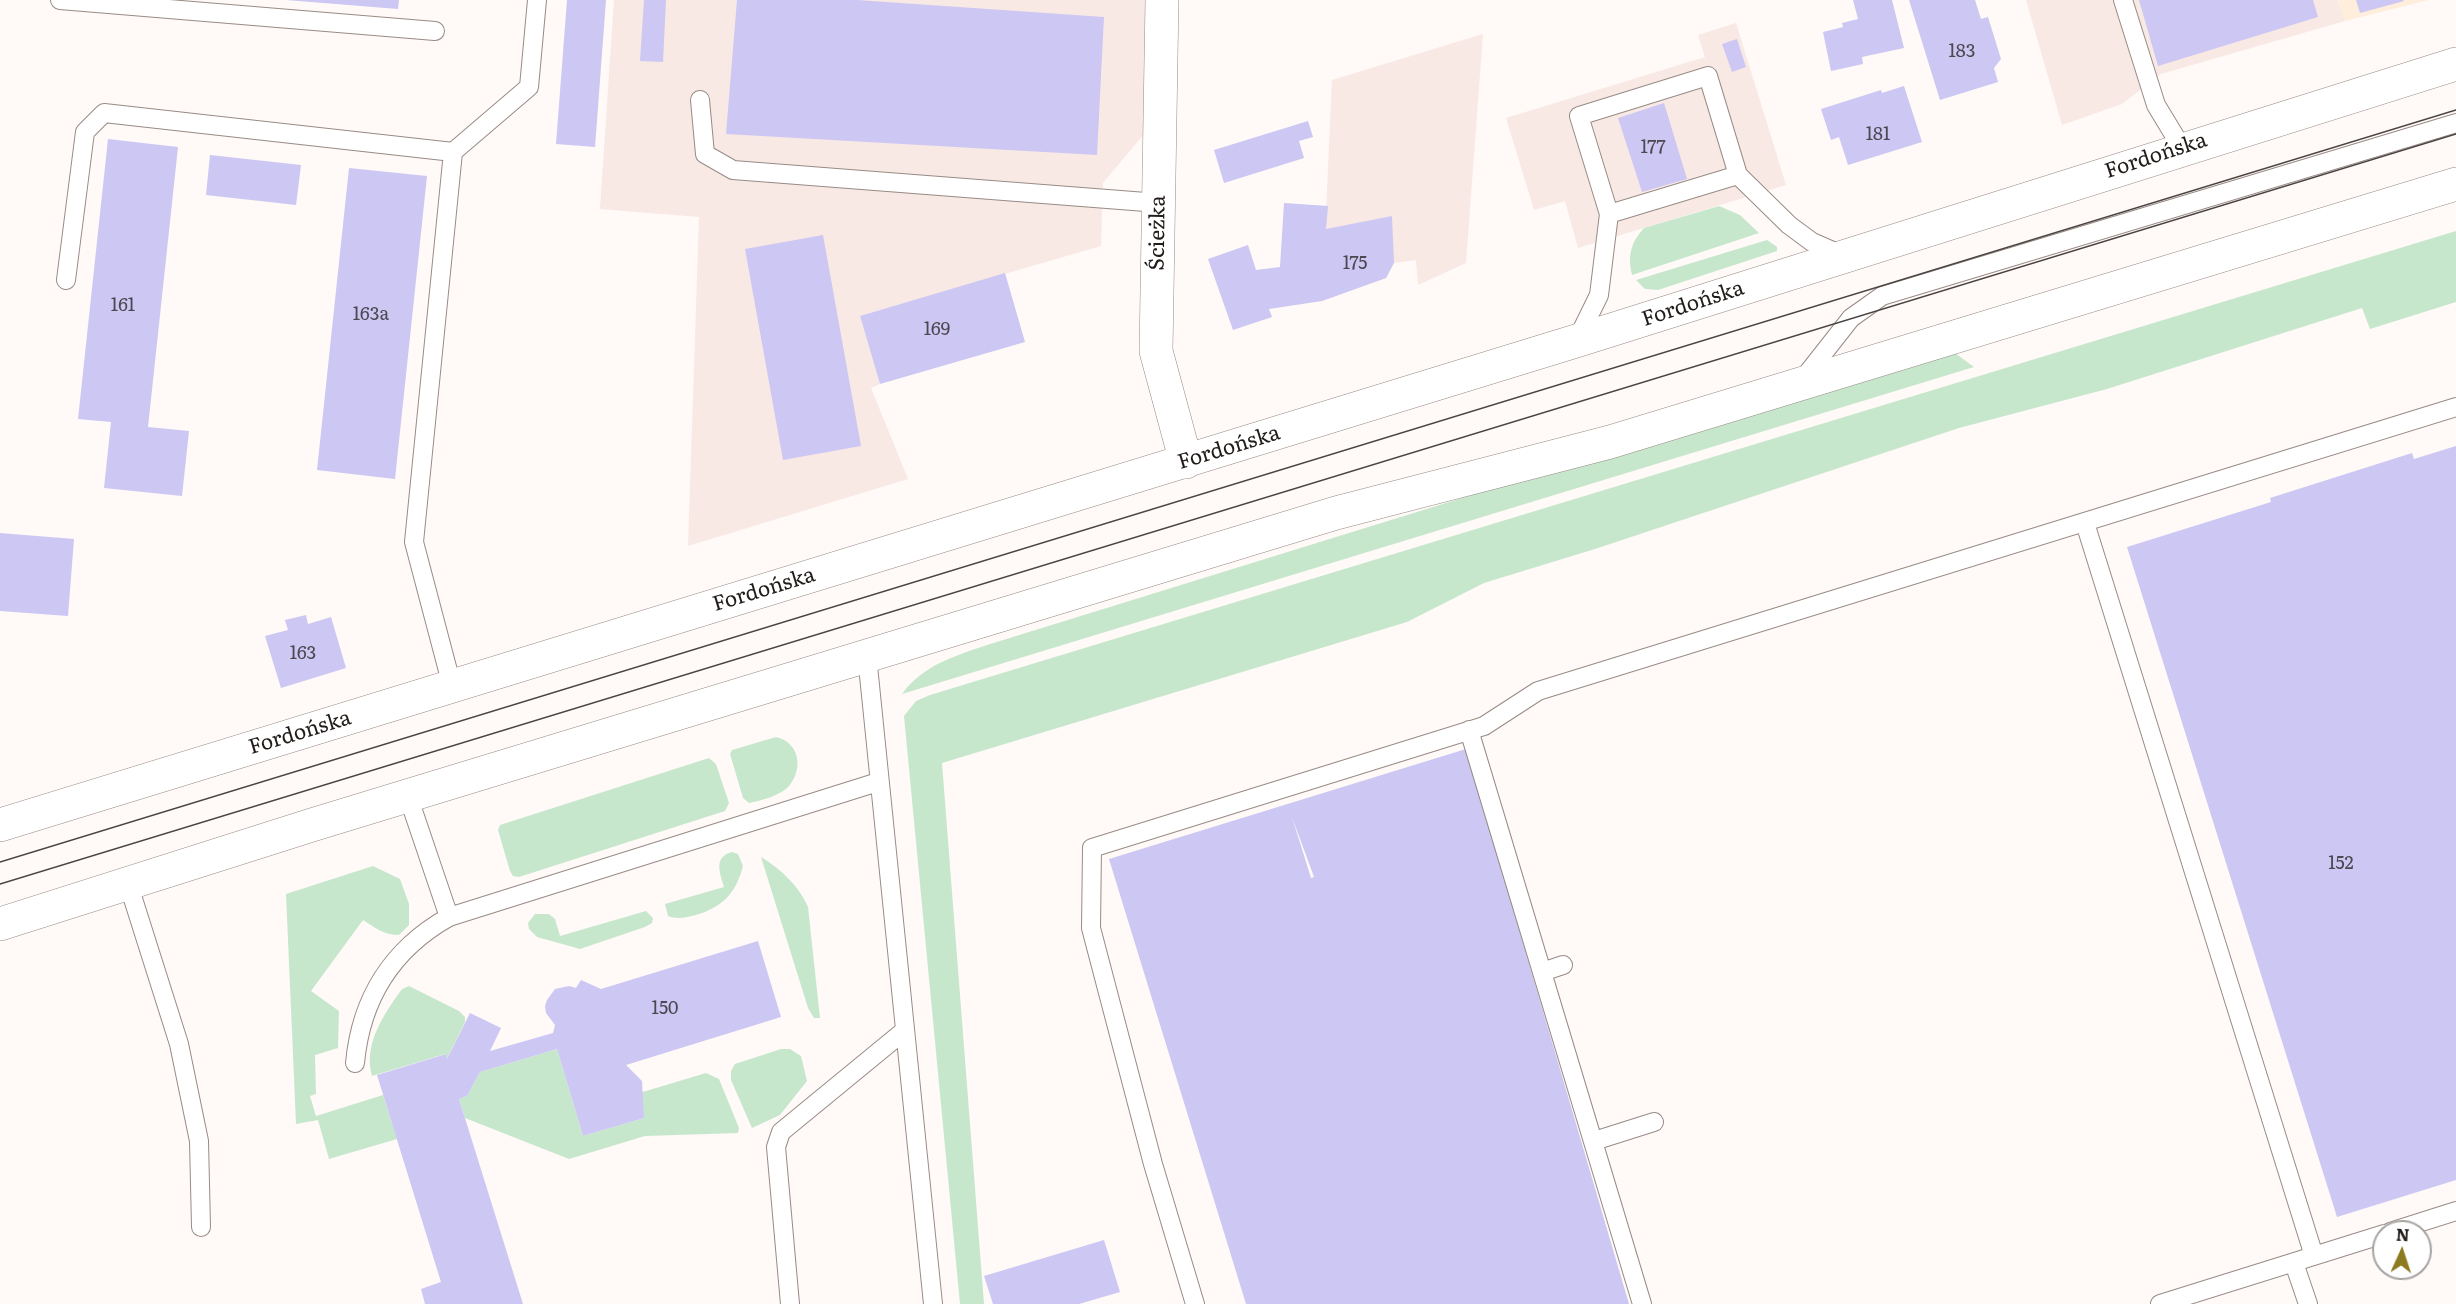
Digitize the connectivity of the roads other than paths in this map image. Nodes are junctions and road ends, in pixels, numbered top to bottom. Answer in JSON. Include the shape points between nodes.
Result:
{"nodes":[{"id":1,"x":60,"y":0,"type":"edge"},
{"id":2,"x":537,"y":0,"type":"edge"},
{"id":3,"x":1162,"y":0,"type":"edge"},
{"id":4,"x":2123,"y":0,"type":"edge"},
{"id":5,"x":435,"y":31,"type":"dead end"},
{"id":6,"x":2456,"y":64,"type":"edge"},
{"id":7,"x":700,"y":100,"type":"dead end"},
{"id":8,"x":2456,"y":123,"type":"edge"},
{"id":9,"x":2182,"y":148,"type":"junction"},
{"id":10,"x":453,"y":152,"type":"junction"},
{"id":11,"x":1738,"y":175,"type":"junction"},
{"id":12,"x":2456,"y":184,"type":"edge"},
{"id":13,"x":1159,"y":203,"type":"junction"},
{"id":14,"x":1609,"y":214,"type":"junction"},
{"id":15,"x":1844,"y":256,"type":"junction"},
{"id":16,"x":66,"y":280,"type":"dead end"},
{"id":17,"x":1576,"y":341,"type":"junction"},
{"id":18,"x":1800,"y":384,"type":"junction"},
{"id":19,"x":2456,"y":407,"type":"edge"},
{"id":20,"x":1186,"y":462,"type":"junction"},
{"id":21,"x":2085,"y":522,"type":"junction"},
{"id":22,"x":867,"y":656,"type":"junction"},
{"id":23,"x":452,"y":686,"type":"junction"},
{"id":24,"x":1469,"y":730,"type":"junction"},
{"id":25,"x":878,"y":782,"type":"junction"},
{"id":26,"x":408,"y":796,"type":"junction"},
{"id":27,"x":0,"y":825,"type":"edge"},
{"id":28,"x":128,"y":883,"type":"junction"},
{"id":29,"x":449,"y":917,"type":"junction"},
{"id":30,"x":0,"y":924,"type":"edge"},
{"id":31,"x":1563,"y":965,"type":"dead end"},
{"id":32,"x":1542,"y":972,"type":"junction"},
{"id":33,"x":904,"y":1031,"type":"junction"},
{"id":34,"x":355,"y":1063,"type":"dead end"},
{"id":35,"x":1654,"y":1122,"type":"dead end"},
{"id":36,"x":1594,"y":1141,"type":"junction"},
{"id":37,"x":2456,"y":1211,"type":"edge"},
{"id":38,"x":2428,"y":1220,"type":"edge"},
{"id":39,"x":201,"y":1227,"type":"dead end"},
{"id":40,"x":2372,"y":1238,"type":"edge"},
{"id":41,"x":2314,"y":1256,"type":"junction"},
{"id":42,"x":2295,"y":1263,"type":"junction"},
{"id":43,"x":790,"y":1304,"type":"edge"},
{"id":44,"x":933,"y":1304,"type":"edge"},
{"id":45,"x":1195,"y":1304,"type":"edge"},
{"id":46,"x":1642,"y":1304,"type":"edge"},
{"id":47,"x":2160,"y":1304,"type":"edge"},
{"id":48,"x":2308,"y":1304,"type":"edge"}],
"edges":[{"from":1,"to":5,"type":"lane"},
{"from":2,"to":10,"type":"lane","via":[[529,87]]},
{"from":3,"to":13,"type":"main road","name":"Ścieżka"},
{"from":4,"to":9,"type":"lane","via":[[2156,105]]},
{"from":6,"to":9,"type":"main road","name":"Fordońska"},
{"from":7,"to":13,"type":"lane","via":[[705,154],[733,170]]},
{"from":8,"to":18,"type":"lane","via":[[1882,296],[1851,318]]},
{"from":9,"to":15,"type":"main road","name":"Fordońska"},
{"from":10,"to":16,"type":"lane","via":[[104,113],[85,132]]},
{"from":10,"to":23,"type":"lane","via":[[414,542]]},
{"from":11,"to":14,"type":"lane"},
{"from":11,"to":14,"type":"lane","via":[[1708,76],[1579,116]]},
{"from":11,"to":15,"type":"lane","via":[[1789,225],[1812,242]]},
{"from":12,"to":18,"type":"main road"},
{"from":13,"to":20,"type":"main road","name":"Ścieżka","via":[[1156,351]]},
{"from":14,"to":17,"type":"lane","via":[[1599,295]]},
{"from":15,"to":17,"type":"main road","name":"Fordońska"},
{"from":17,"to":20,"type":"main road","name":"Fordońska"},
{"from":18,"to":22,"type":"main road","via":[[1610,442],[1336,513]]},
{"from":19,"to":21,"type":"lane"},
{"from":20,"to":23,"type":"main road","name":"Fordońska"},
{"from":21,"to":24,"type":"lane","via":[[1538,691],[1484,726]]},
{"from":21,"to":41,"type":"lane"},
{"from":22,"to":25,"type":"lane"},
{"from":22,"to":26,"type":"main road"},
{"from":23,"to":27,"type":"main road","name":"Fordońska"},
{"from":24,"to":32,"type":"lane"},
{"from":24,"to":45,"type":"lane","via":[[1092,848],[1090,928]]},
{"from":25,"to":29,"type":"lane"},
{"from":25,"to":33,"type":"lane"},
{"from":26,"to":28,"type":"main road"},
{"from":26,"to":29,"type":"lane"},
{"from":28,"to":30,"type":"main road"},
{"from":28,"to":39,"type":"lane","via":[[181,1055],[199,1141]]},
{"from":29,"to":34,"type":"lane","via":[[405,948],[383,975],[364,1013]]},
{"from":31,"to":32,"type":"lane"},
{"from":32,"to":36,"type":"lane"},
{"from":33,"to":43,"type":"lane","via":[[781,1132],[776,1147]]},
{"from":33,"to":44,"type":"lane"},
{"from":35,"to":36,"type":"lane"},
{"from":36,"to":46,"type":"lane"},
{"from":37,"to":38,"type":"lane"},
{"from":40,"to":41,"type":"lane"},
{"from":41,"to":42,"type":"lane"},
{"from":42,"to":47,"type":"lane"},
{"from":42,"to":48,"type":"lane"}]}
